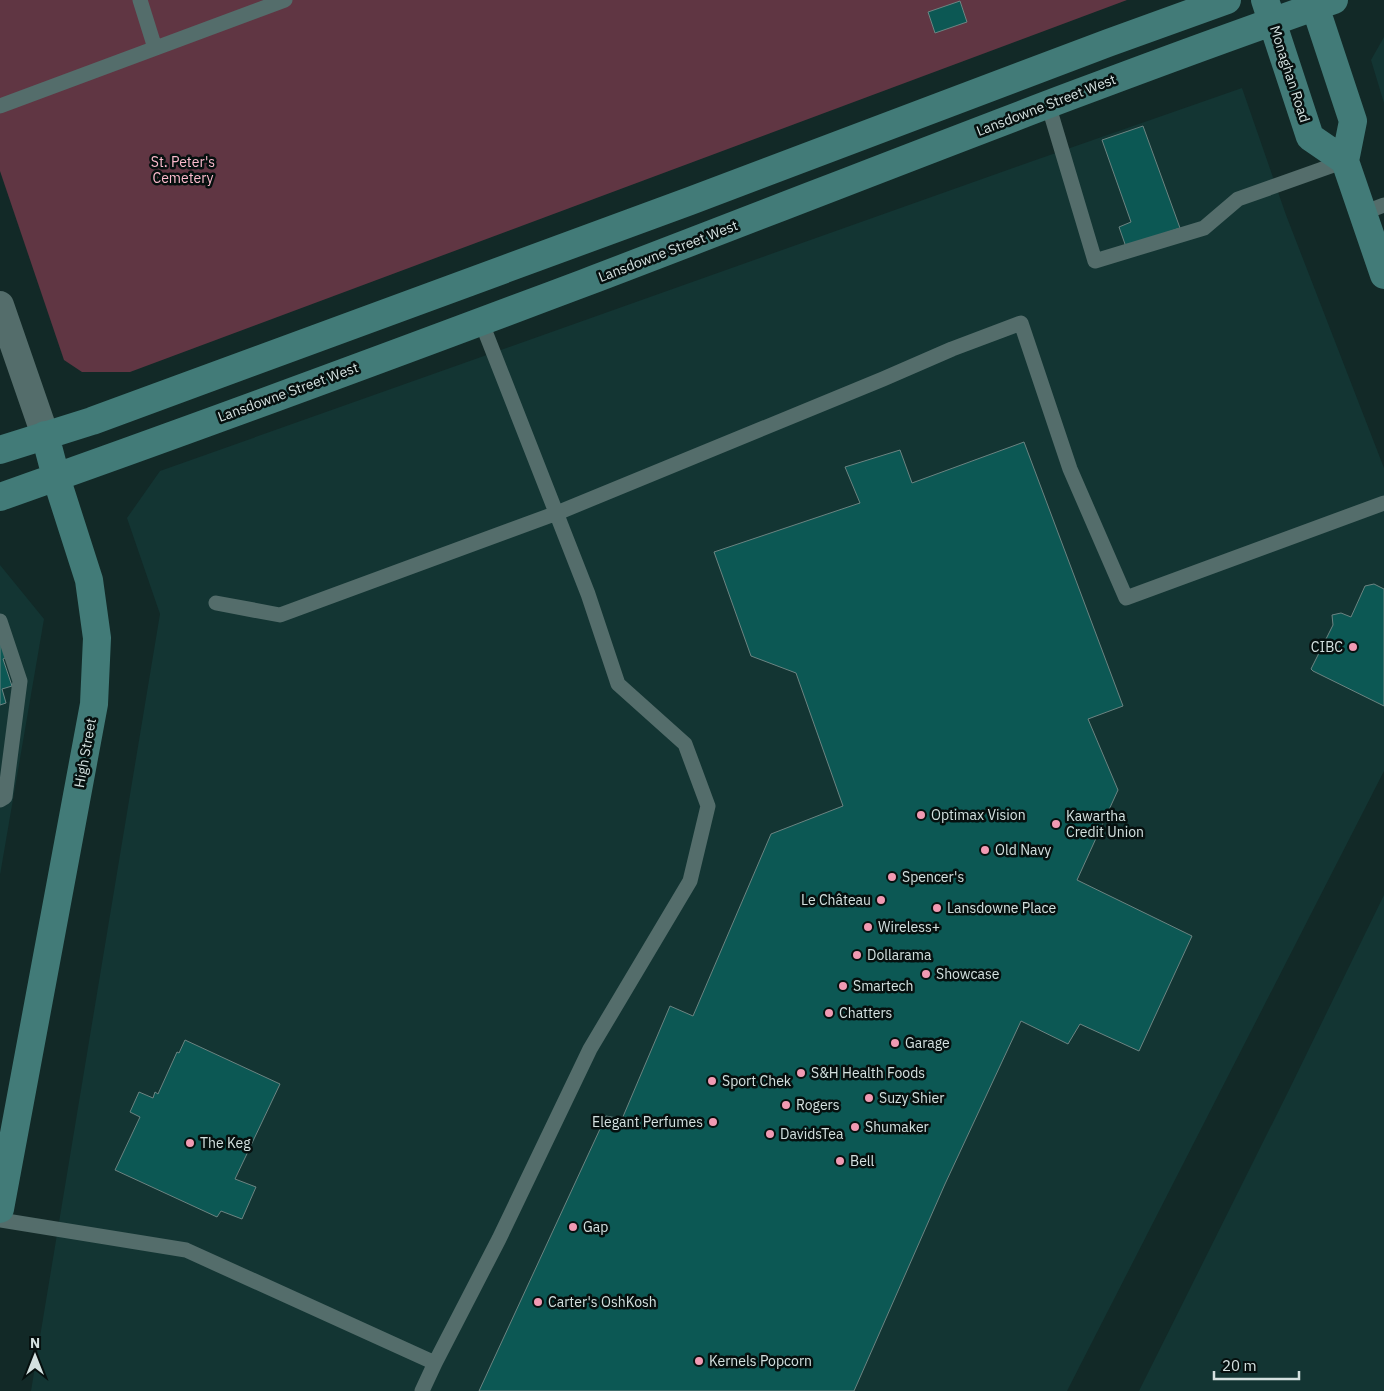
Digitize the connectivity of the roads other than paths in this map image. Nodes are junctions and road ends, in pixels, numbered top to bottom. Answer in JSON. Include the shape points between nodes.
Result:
{"nodes":[{"id":1,"x":140,"y":0,"type":"edge"},
{"id":2,"x":285,"y":0,"type":"edge"},
{"id":3,"x":1227,"y":0,"type":"edge"},
{"id":4,"x":1320,"y":2,"type":"edge"},
{"id":5,"x":1269,"y":11,"type":"edge"},
{"id":6,"x":155,"y":48,"type":"junction"},
{"id":7,"x":1048,"y":104,"type":"junction"},
{"id":8,"x":0,"y":106,"type":"edge"},
{"id":9,"x":1345,"y":161,"type":"junction"},
{"id":10,"x":1373,"y":209,"type":"edge"},
{"id":11,"x":1384,"y":275,"type":"edge"},
{"id":12,"x":0,"y":304,"type":"edge"},
{"id":13,"x":481,"y":321,"type":"junction"},
{"id":14,"x":45,"y":435,"type":"junction"},
{"id":15,"x":0,"y":450,"type":"edge"},
{"id":16,"x":56,"y":477,"type":"junction"},
{"id":17,"x":0,"y":497,"type":"edge"},
{"id":18,"x":1384,"y":503,"type":"edge"},
{"id":19,"x":557,"y":513,"type":"junction"},
{"id":20,"x":216,"y":603,"type":"dead end"},
{"id":21,"x":0,"y":621,"type":"edge"},
{"id":22,"x":0,"y":800,"type":"edge"},
{"id":23,"x":0,"y":1210,"type":"edge"},
{"id":24,"x":0,"y":1220,"type":"edge"},
{"id":25,"x":435,"y":1363,"type":"junction"},
{"id":26,"x":422,"y":1391,"type":"edge"}],
"edges":[{"from":1,"to":6,"type":"lane"},
{"from":2,"to":6,"type":"lane"},
{"from":3,"to":14,"type":"main road","via":[[288,349]]},
{"from":4,"to":5,"type":"main road","name":"Lansdowne Street West"},
{"from":4,"to":9,"type":"main road","via":[[1353,122]]},
{"from":5,"to":7,"type":"main road","name":"Lansdowne Street West"},
{"from":5,"to":9,"type":"main road","name":"Monaghan Road","via":[[1310,137]]},
{"from":6,"to":8,"type":"lane"},
{"from":7,"to":9,"type":"lane","via":[[1095,260],[1204,228],[1238,199]]},
{"from":7,"to":13,"type":"main road","name":"Lansdowne Street West"},
{"from":9,"to":10,"type":"main road"},
{"from":10,"to":11,"type":"main road"},
{"from":12,"to":14,"type":"street","name":"High Street"},
{"from":13,"to":16,"type":"main road","name":"Lansdowne Street West"},
{"from":13,"to":19,"type":"lane"},
{"from":14,"to":15,"type":"main road"},
{"from":14,"to":16,"type":"main road","name":"High Street"},
{"from":16,"to":17,"type":"main road","name":"Lansdowne Street West"},
{"from":16,"to":23,"type":"main road","name":"High Street","via":[[89,580],[97,638],[94,704]]},
{"from":18,"to":19,"type":"lane","via":[[1126,598],[1070,469],[1021,323]]},
{"from":19,"to":20,"type":"lane","via":[[280,616]]},
{"from":19,"to":25,"type":"lane","via":[[618,684],[684,744],[708,806],[690,881],[590,1049],[499,1239]]},
{"from":21,"to":22,"type":"lane","via":[[20,682],[5,797]]},
{"from":24,"to":25,"type":"lane","via":[[186,1250]]},
{"from":25,"to":26,"type":"lane"}]}
